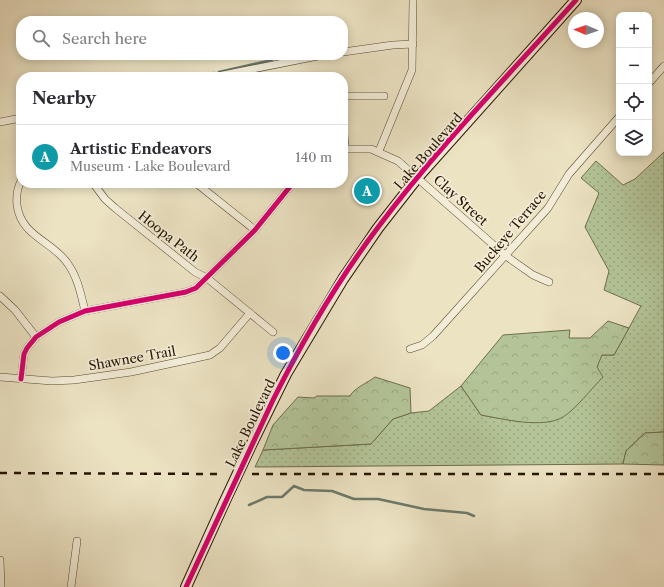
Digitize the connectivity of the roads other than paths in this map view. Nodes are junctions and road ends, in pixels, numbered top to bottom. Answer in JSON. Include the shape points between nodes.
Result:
{"nodes":[{"id":1,"x":413,"y":0,"type":"edge"},
{"id":2,"x":576,"y":0,"type":"edge"},
{"id":3,"x":413,"y":44,"type":"junction"},
{"id":4,"x":348,"y":51,"type":"edge"},
{"id":5,"x":298,"y":60,"type":"edge"},
{"id":6,"x":664,"y":66,"type":"edge"},
{"id":7,"x":238,"y":72,"type":"edge"},
{"id":8,"x":652,"y":80,"type":"edge"},
{"id":9,"x":348,"y":96,"type":"edge"},
{"id":10,"x":384,"y":96,"type":"dead end"},
{"id":11,"x":16,"y":119,"type":"edge"},
{"id":12,"x":616,"y":120,"type":"edge"},
{"id":13,"x":0,"y":122,"type":"edge"},
{"id":14,"x":348,"y":148,"type":"edge"},
{"id":15,"x":379,"y":151,"type":"junction"},
{"id":16,"x":418,"y":177,"type":"junction"},
{"id":17,"x":18,"y":188,"type":"edge"},
{"id":18,"x":97,"y":188,"type":"edge"},
{"id":19,"x":202,"y":188,"type":"edge"},
{"id":20,"x":289,"y":188,"type":"edge"},
{"id":21,"x":254,"y":230,"type":"junction"},
{"id":22,"x":506,"y":256,"type":"junction"},
{"id":23,"x":208,"y":278,"type":"junction"},
{"id":24,"x":549,"y":282,"type":"dead end"},
{"id":25,"x":0,"y":296,"type":"edge"},
{"id":26,"x":85,"y":311,"type":"junction"},
{"id":27,"x":250,"y":313,"type":"junction"},
{"id":28,"x":273,"y":332,"type":"dead end"},
{"id":29,"x":36,"y":337,"type":"junction"},
{"id":30,"x":410,"y":349,"type":"dead end"},
{"id":31,"x":0,"y":377,"type":"edge"},
{"id":32,"x":21,"y":379,"type":"junction"},
{"id":33,"x":77,"y":541,"type":"dead end"},
{"id":34,"x":0,"y":560,"type":"edge"},
{"id":35,"x":1,"y":587,"type":"edge"},
{"id":36,"x":71,"y":587,"type":"edge"},
{"id":37,"x":186,"y":587,"type":"edge"}],
"edges":[{"from":1,"to":3,"type":"street"},
{"from":2,"to":16,"type":"main road","name":"Lake Boulevard"},
{"from":3,"to":4,"type":"street"},
{"from":3,"to":15,"type":"street","via":[[409,80]]},
{"from":5,"to":7,"type":"street"},
{"from":6,"to":8,"type":"street"},
{"from":9,"to":10,"type":"street"},
{"from":11,"to":13,"type":"street"},
{"from":12,"to":22,"type":"street","name":"Buckeye Terrace","via":[[569,174],[548,208]]},
{"from":14,"to":15,"type":"street"},
{"from":15,"to":16,"type":"street","name":"Clay Street","via":[[398,161]]},
{"from":16,"to":22,"type":"street","name":"Clay Street"},
{"from":16,"to":37,"type":"main road","name":"Lake Boulevard","bridge":true,"via":[[378,228],[343,279],[286,374]]},
{"from":17,"to":26,"type":"street","via":[[16,195],[21,220],[32,234],[60,254],[68,264]]},
{"from":18,"to":23,"type":"street","name":"Hoopa Path","via":[[105,200],[196,272]]},
{"from":19,"to":21,"type":"street"},
{"from":20,"to":21,"type":"street"},
{"from":21,"to":23,"type":"street"},
{"from":22,"to":24,"type":"street","name":"Clay Street","via":[[533,275]]},
{"from":22,"to":30,"type":"street","name":"Buckeye Terrace","via":[[433,336],[422,345]]},
{"from":23,"to":26,"type":"street","via":[[192,290]]},
{"from":23,"to":27,"type":"street","name":"Hoopa Path"},
{"from":25,"to":29,"type":"street","via":[[16,310]]},
{"from":26,"to":29,"type":"street","via":[[59,322]]},
{"from":27,"to":28,"type":"street","name":"Hoopa Path"},
{"from":27,"to":32,"type":"street","name":"Shawnee Trail","via":[[220,348],[210,355],[80,380],[52,382]]},
{"from":29,"to":32,"type":"street","via":[[26,348]]},
{"from":31,"to":32,"type":"street","name":"Shawnee Trail"},
{"from":33,"to":36,"type":"street"},
{"from":34,"to":35,"type":"street"}]}
